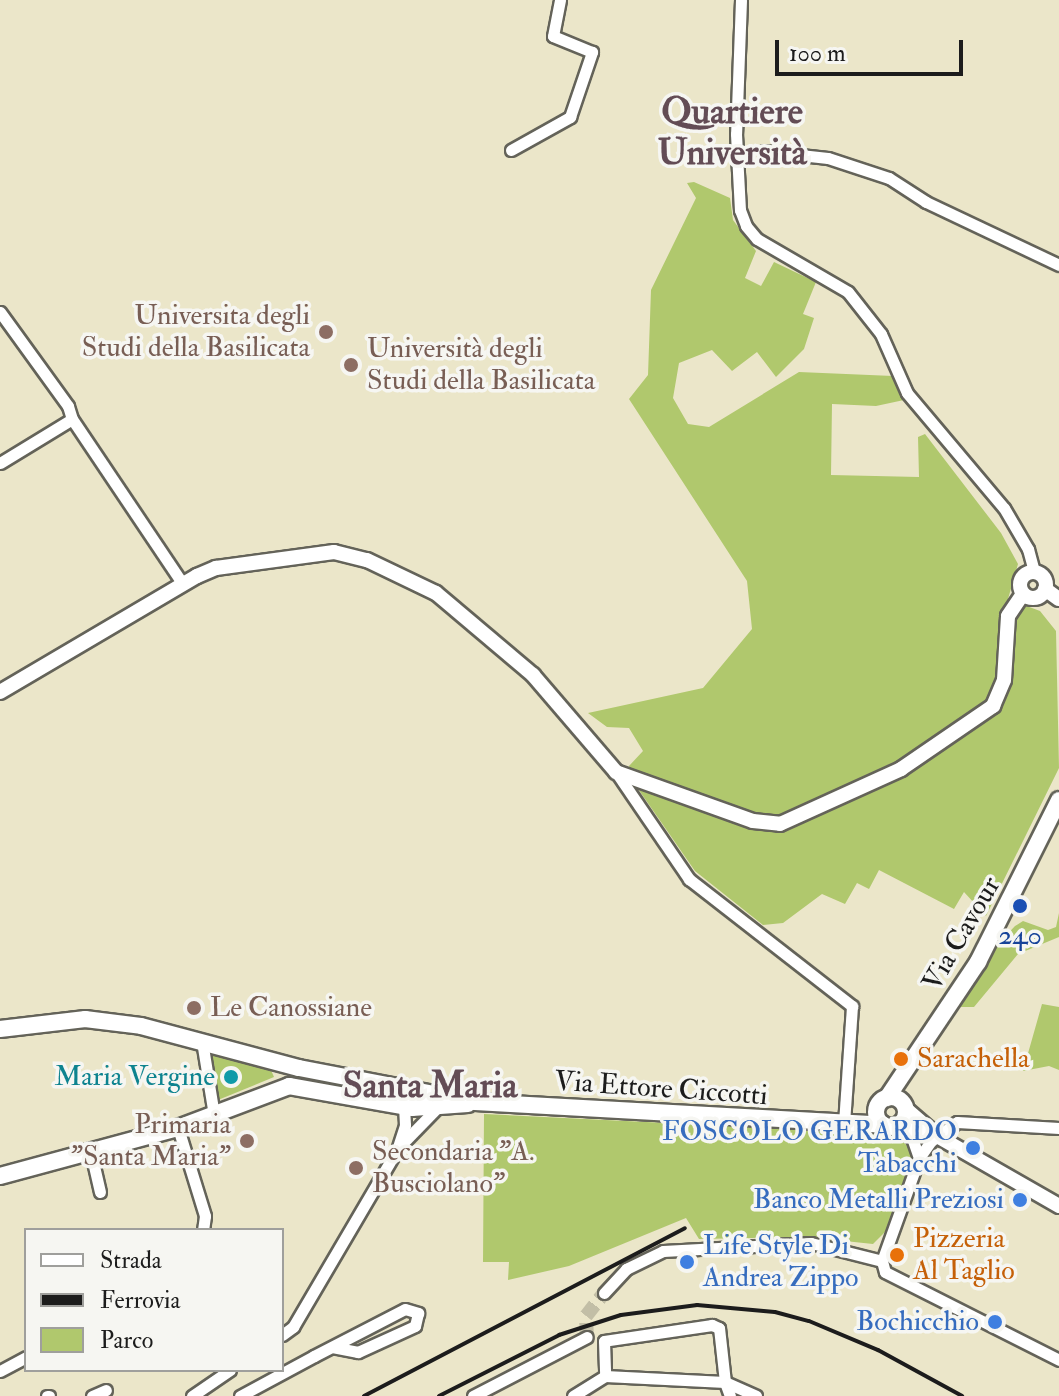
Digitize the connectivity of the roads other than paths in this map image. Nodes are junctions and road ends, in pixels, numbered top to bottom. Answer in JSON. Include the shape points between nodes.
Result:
{"nodes":[{"id":1,"x":560,"y":0,"type":"edge"},
{"id":2,"x":741,"y":0,"type":"edge"},
{"id":3,"x":511,"y":150,"type":"dead end"},
{"id":4,"x":764,"y":151,"type":"dead end"},
{"id":5,"x":1059,"y":265,"type":"edge"},
{"id":6,"x":0,"y":312,"type":"edge"},
{"id":7,"x":72,"y":419,"type":"junction"},
{"id":8,"x":0,"y":463,"type":"edge"},
{"id":9,"x":1034,"y":572,"type":"junction"},
{"id":10,"x":182,"y":583,"type":"junction"},
{"id":11,"x":1045,"y":589,"type":"junction"},
{"id":12,"x":1023,"y":594,"type":"junction"},
{"id":13,"x":1059,"y":599,"type":"edge"},
{"id":14,"x":0,"y":692,"type":"edge"},
{"id":15,"x":616,"y":772,"type":"junction"},
{"id":16,"x":1057,"y":808,"type":"edge"},
{"id":17,"x":0,"y":1029,"type":"edge"},
{"id":18,"x":202,"y":1041,"type":"junction"},
{"id":19,"x":292,"y":1077,"type":"junction"},
{"id":20,"x":475,"y":1102,"type":"junction"},
{"id":21,"x":893,"y":1104,"type":"junction"},
{"id":22,"x":404,"y":1107,"type":"junction"},
{"id":23,"x":435,"y":1110,"type":"junction"},
{"id":24,"x":214,"y":1115,"type":"junction"},
{"id":25,"x":844,"y":1124,"type":"junction"},
{"id":26,"x":892,"y":1126,"type":"junction"},
{"id":27,"x":178,"y":1128,"type":"junction"},
{"id":28,"x":1059,"y":1128,"type":"edge"},
{"id":29,"x":937,"y":1136,"type":"junction"},
{"id":30,"x":397,"y":1150,"type":"junction"},
{"id":31,"x":91,"y":1153,"type":"junction"},
{"id":32,"x":919,"y":1158,"type":"junction"},
{"id":33,"x":0,"y":1176,"type":"edge"},
{"id":34,"x":100,"y":1192,"type":"dead end"},
{"id":35,"x":1059,"y":1206,"type":"edge"},
{"id":36,"x":203,"y":1228,"type":"edge"},
{"id":37,"x":882,"y":1261,"type":"junction"},
{"id":38,"x":604,"y":1293,"type":"tunnel mouth"},
{"id":39,"x":284,"y":1334,"type":"edge"},
{"id":40,"x":587,"y":1337,"type":"dead end"},
{"id":41,"x":333,"y":1347,"type":"junction"},
{"id":42,"x":24,"y":1358,"type":"edge"},
{"id":43,"x":1059,"y":1360,"type":"edge"},
{"id":44,"x":0,"y":1371,"type":"edge"},
{"id":45,"x":227,"y":1372,"type":"edge"},
{"id":46,"x":605,"y":1376,"type":"junction"},
{"id":47,"x":725,"y":1382,"type":"junction"},
{"id":48,"x":106,"y":1390,"type":"dead end"},
{"id":49,"x":92,"y":1396,"type":"edge"},
{"id":50,"x":192,"y":1396,"type":"edge"},
{"id":51,"x":240,"y":1396,"type":"edge"},
{"id":52,"x":473,"y":1396,"type":"edge"},
{"id":53,"x":573,"y":1396,"type":"edge"},
{"id":54,"x":730,"y":1396,"type":"edge"},
{"id":55,"x":756,"y":1396,"type":"edge"}],
"edges":[{"from":1,"to":3,"type":"street","via":[[553,36],[592,52],[570,117]]},
{"from":2,"to":9,"type":"street","via":[[736,134],[740,210],[746,226],[757,239],[848,292],[881,334],[907,393],[1004,508],[1028,549]]},
{"from":4,"to":5,"type":"street","via":[[828,158],[889,178],[926,202]]},
{"from":6,"to":7,"type":"street"},
{"from":7,"to":8,"type":"street"},
{"from":7,"to":10,"type":"street"},
{"from":9,"to":11,"type":"street","via":[[1043,577]]},
{"from":9,"to":12,"type":"street","via":[[1021,579]]},
{"from":10,"to":14,"type":"street"},
{"from":10,"to":15,"type":"street","via":[[216,568],[334,552],[407,576],[436,593],[533,675]]},
{"from":11,"to":12,"type":"street","via":[[1035,598]]},
{"from":11,"to":13,"type":"street"},
{"from":12,"to":15,"type":"street","via":[[1008,616],[1004,680],[993,706],[901,769],[800,818],[780,824],[753,821]]},
{"from":15,"to":25,"type":"street","via":[[689,879],[852,1006]]},
{"from":16,"to":21,"type":"main road","name":"Via Cavour","via":[[1003,919]]},
{"from":17,"to":18,"type":"main road","via":[[85,1019]]},
{"from":18,"to":19,"type":"main road","via":[[267,1058]]},
{"from":18,"to":24,"type":"street"},
{"from":19,"to":20,"type":"main road","name":"Via Ettore Ciccotti"},
{"from":19,"to":22,"type":"main road","name":"Via Ettore Ciccotti"},
{"from":19,"to":24,"type":"main road"},
{"from":20,"to":23,"type":"main road","name":"Via Ettore Ciccotti"},
{"from":20,"to":25,"type":"main road","name":"Via Ettore Ciccotti"},
{"from":21,"to":25,"type":"main road","name":"Via Ettore Ciccotti"},
{"from":21,"to":26,"type":"main road"},
{"from":21,"to":26,"type":"main road"},
{"from":21,"to":29,"type":"street"},
{"from":22,"to":23,"type":"main road","name":"Via Ettore Ciccotti"},
{"from":22,"to":30,"type":"street"},
{"from":23,"to":30,"type":"street"},
{"from":24,"to":27,"type":"main road"},
{"from":25,"to":26,"type":"main road","name":"Via Ettore Ciccotti"},
{"from":26,"to":29,"type":"street"},
{"from":26,"to":32,"type":"street","via":[[912,1138]]},
{"from":27,"to":31,"type":"main road"},
{"from":27,"to":36,"type":"street","via":[[205,1216]]},
{"from":28,"to":29,"type":"street","via":[[966,1120]]},
{"from":29,"to":32,"type":"street"},
{"from":29,"to":35,"type":"street"},
{"from":30,"to":39,"type":"street","via":[[293,1327]]},
{"from":31,"to":33,"type":"main road"},
{"from":31,"to":34,"type":"street"},
{"from":32,"to":37,"type":"street"},
{"from":37,"to":38,"type":"street","via":[[811,1243],[663,1251],[626,1269]]},
{"from":37,"to":43,"type":"street","via":[[885,1272]]},
{"from":40,"to":52,"type":"street"},
{"from":41,"to":41,"type":"street","via":[[358,1352],[415,1326],[418,1313],[405,1309]]},
{"from":41,"to":51,"type":"street"},
{"from":42,"to":44,"type":"street"},
{"from":45,"to":50,"type":"street"},
{"from":46,"to":47,"type":"street"},
{"from":46,"to":47,"type":"street","via":[[604,1341],[712,1325],[723,1335]]},
{"from":46,"to":53,"type":"street"},
{"from":47,"to":54,"type":"street"},
{"from":47,"to":55,"type":"street"},
{"from":48,"to":49,"type":"street"}]}
